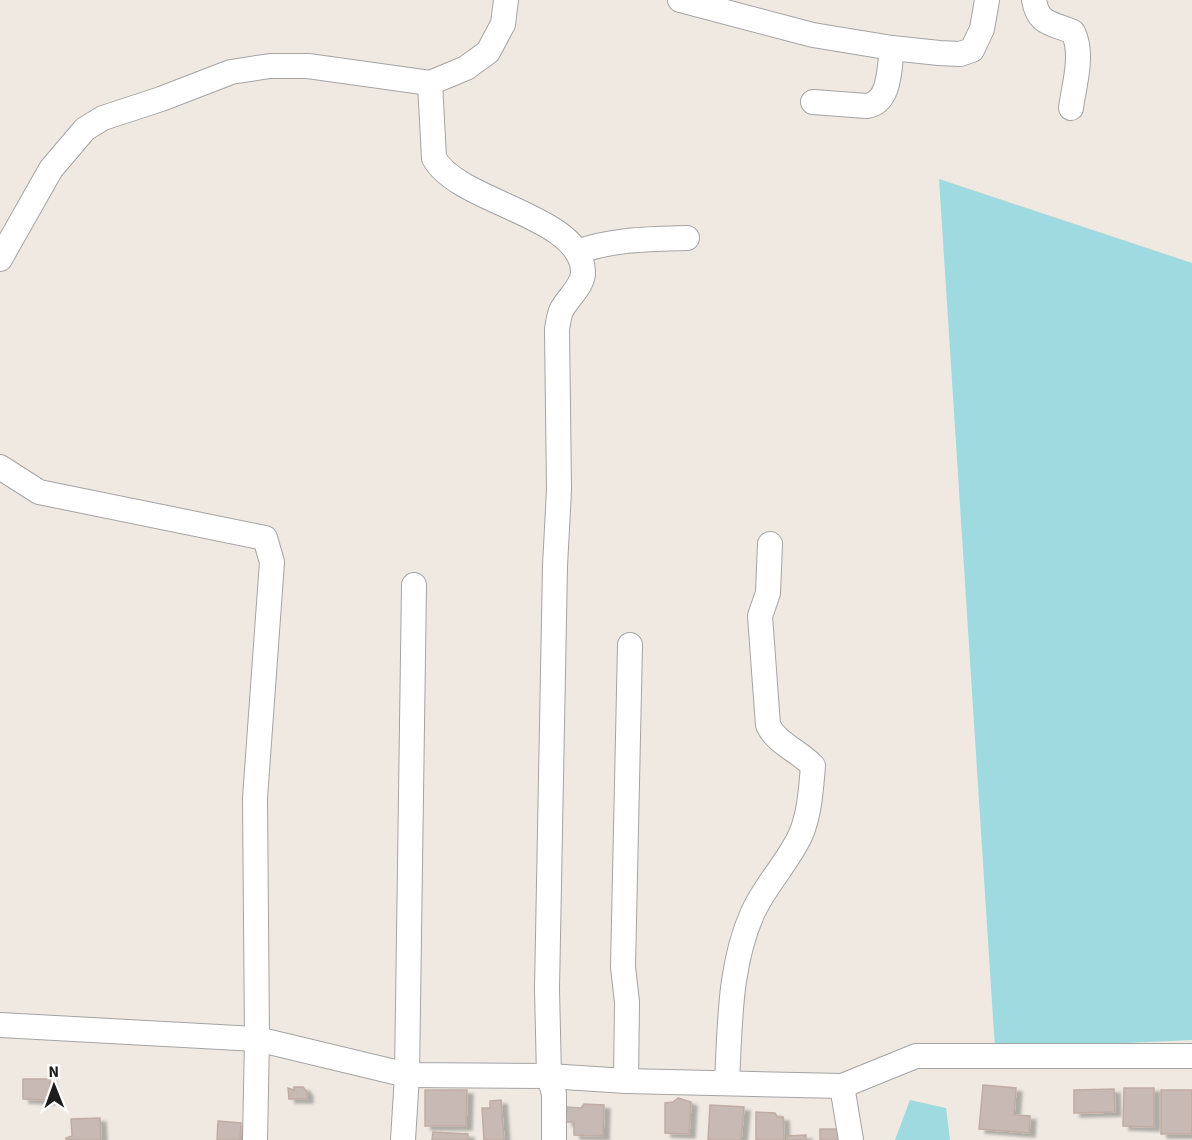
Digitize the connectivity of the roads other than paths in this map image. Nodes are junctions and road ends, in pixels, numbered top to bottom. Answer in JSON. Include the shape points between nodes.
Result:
{"nodes":[{"id":1,"x":506,"y":0,"type":"edge"},
{"id":2,"x":680,"y":0,"type":"edge"},
{"id":3,"x":987,"y":0,"type":"edge"},
{"id":4,"x":1034,"y":0,"type":"edge"},
{"id":5,"x":892,"y":48,"type":"junction"},
{"id":6,"x":430,"y":83,"type":"junction"},
{"id":7,"x":813,"y":102,"type":"dead end"},
{"id":8,"x":1071,"y":108,"type":"dead end"},
{"id":9,"x":687,"y":238,"type":"dead end"},
{"id":10,"x":577,"y":252,"type":"junction"},
{"id":11,"x":0,"y":259,"type":"edge"},
{"id":12,"x":0,"y":467,"type":"edge"},
{"id":13,"x":770,"y":544,"type":"dead end"},
{"id":14,"x":414,"y":585,"type":"dead end"},
{"id":15,"x":630,"y":645,"type":"dead end"},
{"id":16,"x":0,"y":1025,"type":"edge"},
{"id":17,"x":257,"y":1039,"type":"junction"},
{"id":18,"x":1192,"y":1056,"type":"edge"},
{"id":19,"x":407,"y":1075,"type":"junction"},
{"id":20,"x":549,"y":1076,"type":"junction"},
{"id":21,"x":626,"y":1081,"type":"junction"},
{"id":22,"x":728,"y":1083,"type":"junction"},
{"id":23,"x":842,"y":1086,"type":"junction"},
{"id":24,"x":255,"y":1140,"type":"edge"},
{"id":25,"x":403,"y":1140,"type":"edge"},
{"id":26,"x":554,"y":1140,"type":"edge"},
{"id":27,"x":851,"y":1140,"type":"edge"}],
"edges":[{"from":1,"to":6,"type":"street","via":[[503,24],[488,52],[466,68]]},
{"from":2,"to":5,"type":"street","via":[[813,35]]},
{"from":3,"to":5,"type":"street","via":[[982,29],[972,50],[960,54]]},
{"from":4,"to":8,"type":"street","via":[[1042,20],[1073,32],[1076,38]]},
{"from":5,"to":7,"type":"street","via":[[887,86],[875,105]]},
{"from":6,"to":10,"type":"street","via":[[434,158],[440,168],[468,187],[550,227]]},
{"from":6,"to":11,"type":"street","via":[[308,66],[270,66],[231,72],[103,118],[85,129],[51,169]]},
{"from":9,"to":10,"type":"street","via":[[627,239]]},
{"from":10,"to":20,"type":"street","via":[[583,270],[581,280],[561,311],[557,329],[560,490],[555,566],[547,989]]},
{"from":12,"to":17,"type":"street","via":[[39,492],[266,538],[272,562],[255,798]]},
{"from":13,"to":22,"type":"street","via":[[768,593],[760,616],[768,725],[772,734],[813,766],[809,810],[801,834],[753,911],[737,959]]},
{"from":14,"to":19,"type":"street"},
{"from":15,"to":21,"type":"street","via":[[623,967],[627,1002]]},
{"from":16,"to":17,"type":"street"},
{"from":17,"to":19,"type":"street"},
{"from":17,"to":24,"type":"street"},
{"from":18,"to":23,"type":"street","via":[[915,1056]]},
{"from":19,"to":20,"type":"street"},
{"from":19,"to":25,"type":"street"},
{"from":20,"to":21,"type":"street"},
{"from":20,"to":26,"type":"street","via":[[554,1094]]},
{"from":21,"to":22,"type":"street"},
{"from":22,"to":23,"type":"street"},
{"from":23,"to":27,"type":"street"}]}
